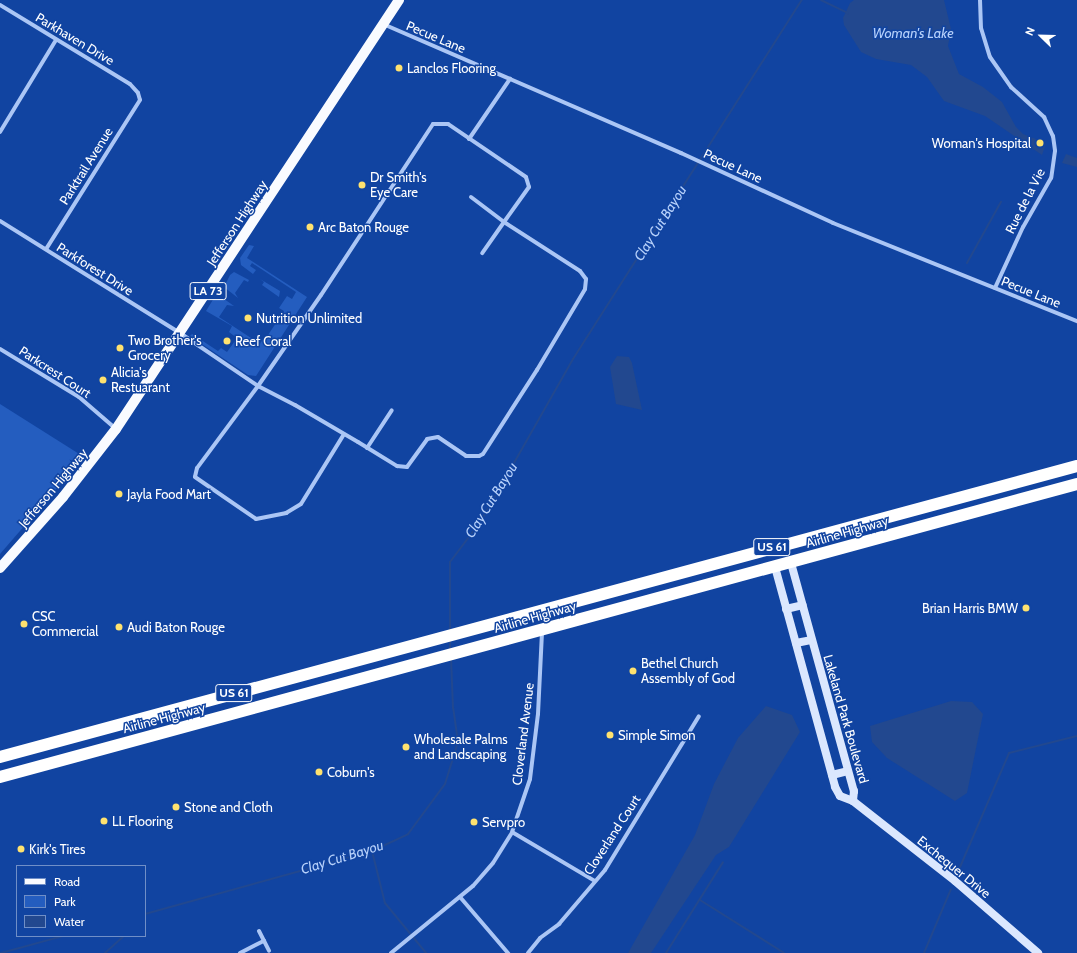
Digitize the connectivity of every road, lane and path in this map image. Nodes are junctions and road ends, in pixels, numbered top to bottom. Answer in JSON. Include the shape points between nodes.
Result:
{"nodes":[{"id":1,"x":399,"y":0,"type":"edge"},
{"id":2,"x":980,"y":0,"type":"edge"},
{"id":3,"x":0,"y":5,"type":"edge"},
{"id":4,"x":383,"y":24,"type":"junction"},
{"id":5,"x":56,"y":40,"type":"junction"},
{"id":6,"x":510,"y":79,"type":"junction"},
{"id":7,"x":138,"y":92,"type":"joint"},
{"id":8,"x":0,"y":132,"type":"edge"},
{"id":9,"x":469,"y":139,"type":"junction"},
{"id":10,"x":470,"y":197,"type":"dead end"},
{"id":11,"x":0,"y":221,"type":"edge"},
{"id":12,"x":504,"y":222,"type":"junction"},
{"id":13,"x":46,"y":249,"type":"junction"},
{"id":14,"x":482,"y":253,"type":"dead end"},
{"id":15,"x":995,"y":288,"type":"junction"},
{"id":16,"x":1077,"y":321,"type":"edge"},
{"id":17,"x":180,"y":333,"type":"junction"},
{"id":18,"x":0,"y":349,"type":"edge"},
{"id":19,"x":258,"y":386,"type":"junction"},
{"id":20,"x":392,"y":410,"type":"dead end"},
{"id":21,"x":116,"y":429,"type":"junction"},
{"id":22,"x":344,"y":434,"type":"junction"},
{"id":23,"x":367,"y":448,"type":"junction"},
{"id":24,"x":1077,"y":466,"type":"edge"},
{"id":25,"x":1077,"y":484,"type":"edge"},
{"id":26,"x":868,"y":521,"type":"junction"},
{"id":27,"x":871,"y":539,"type":"junction"},
{"id":28,"x":786,"y":543,"type":"junction"},
{"id":29,"x":772,"y":547,"type":"junction"},
{"id":30,"x":791,"y":563,"type":"junction"},
{"id":31,"x":775,"y":567,"type":"junction"},
{"id":32,"x":0,"y":568,"type":"edge"},
{"id":33,"x":803,"y":605,"type":"junction"},
{"id":34,"x":786,"y":609,"type":"junction"},
{"id":35,"x":536,"y":611,"type":"junction"},
{"id":36,"x":542,"y":631,"type":"junction"},
{"id":37,"x":811,"y":640,"type":"junction"},
{"id":38,"x":796,"y":643,"type":"junction"},
{"id":39,"x":300,"y":676,"type":"junction"},
{"id":40,"x":826,"y":694,"type":"junction"},
{"id":41,"x":304,"y":695,"type":"junction"},
{"id":42,"x":811,"y":698,"type":"junction"},
{"id":43,"x":167,"y":712,"type":"junction"},
{"id":44,"x":699,"y":716,"type":"dead end"},
{"id":45,"x":171,"y":731,"type":"junction"},
{"id":46,"x":13,"y":754,"type":"junction"},
{"id":47,"x":0,"y":757,"type":"edge"},
{"id":48,"x":848,"y":771,"type":"junction"},
{"id":49,"x":16,"y":773,"type":"junction"},
{"id":50,"x":832,"y":775,"type":"junction"},
{"id":51,"x":0,"y":777,"type":"edge"},
{"id":52,"x":853,"y":801,"type":"junction"},
{"id":53,"x":512,"y":832,"type":"junction"},
{"id":54,"x":596,"y":880,"type":"junction"},
{"id":55,"x":460,"y":897,"type":"junction"},
{"id":56,"x":259,"y":931,"type":"dead end"},
{"id":57,"x":264,"y":941,"type":"junction"},
{"id":58,"x":269,"y":951,"type":"dead end"},
{"id":59,"x":240,"y":953,"type":"edge"},
{"id":60,"x":391,"y":953,"type":"edge"},
{"id":61,"x":508,"y":953,"type":"edge"},
{"id":62,"x":528,"y":953,"type":"edge"},
{"id":63,"x":1038,"y":953,"type":"edge"}],
"edges":[{"from":1,"to":4,"type":"main road","name":"Jefferson Highway","number":"LA 73"},
{"from":2,"to":15,"type":"street","name":"Rue de la Vie","via":[[981,28],[990,57],[1007,83],[1044,117],[1053,136],[1055,156],[1051,178],[1023,227]]},
{"from":3,"to":5,"type":"street","name":"Parkhaven Drive"},
{"from":4,"to":6,"type":"street","name":"Pecue Lane"},
{"from":4,"to":17,"type":"main road","name":"Jefferson Highway","number":"LA 73"},
{"from":5,"to":7,"type":"street","name":"Parkhaven Drive","via":[[130,84]]},
{"from":5,"to":8,"type":"street"},
{"from":6,"to":9,"type":"street"},
{"from":6,"to":15,"type":"street","name":"Pecue Lane","via":[[720,170],[833,223]]},
{"from":7,"to":13,"type":"street","name":"Parktrail Avenue","via":[[140,100]]},
{"from":9,"to":12,"type":"street","via":[[526,178],[529,187]]},
{"from":9,"to":19,"type":"street","via":[[448,124],[433,124]]},
{"from":10,"to":12,"type":"street"},
{"from":11,"to":13,"type":"street","name":"Parkforest Drive"},
{"from":12,"to":14,"type":"street"},
{"from":12,"to":23,"type":"street","name":"Parkforest Drive","via":[[580,271],[586,279],[586,289],[537,370],[481,456],[466,456],[438,437],[427,439],[407,467],[396,466]]},
{"from":13,"to":17,"type":"street","name":"Parkforest Drive"},
{"from":15,"to":16,"type":"street","name":"Pecue Lane"},
{"from":17,"to":19,"type":"street","name":"Parkforest Drive"},
{"from":17,"to":21,"type":"main road","name":"Jefferson Highway","number":"LA 73"},
{"from":18,"to":21,"type":"street","name":"Parkcrest Court","via":[[79,397]]},
{"from":19,"to":22,"type":"street","name":"Parkforest Drive"},
{"from":19,"to":22,"type":"street","via":[[197,468],[195,477],[247,515],[256,519],[286,513],[301,504]]},
{"from":20,"to":23,"type":"street"},
{"from":21,"to":32,"type":"main road","name":"Jefferson Highway","number":"LA 73","via":[[63,497]]},
{"from":22,"to":23,"type":"street","name":"Parkforest Drive"},
{"from":24,"to":26,"type":"highway","name":"Airline Highway","number":"US 61"},
{"from":25,"to":27,"type":"highway","name":"Airline Highway","number":"US 61"},
{"from":26,"to":27,"type":"highway"},
{"from":26,"to":28,"type":"highway","name":"Airline Highway","number":"US 61"},
{"from":27,"to":30,"type":"highway","name":"Airline Highway","number":"US 61"},
{"from":28,"to":29,"type":"highway","name":"Airline Highway","number":"US 61"},
{"from":28,"to":30,"type":"highway"},
{"from":29,"to":31,"type":"highway"},
{"from":29,"to":35,"type":"highway","name":"Airline Highway","number":"US 61"},
{"from":30,"to":31,"type":"highway","name":"Airline Highway","number":"US 61"},
{"from":30,"to":33,"type":"street","name":"Lakeland Park Boulevard"},
{"from":31,"to":34,"type":"street","name":"Lakeland Park Boulevard"},
{"from":31,"to":36,"type":"highway","name":"Airline Highway","number":"US 61"},
{"from":33,"to":34,"type":"street"},
{"from":33,"to":37,"type":"street","name":"Lakeland Park Boulevard"},
{"from":34,"to":38,"type":"street","name":"Lakeland Park Boulevard"},
{"from":35,"to":36,"type":"highway"},
{"from":35,"to":39,"type":"highway","name":"Airline Highway","number":"US 61"},
{"from":36,"to":41,"type":"highway","name":"Airline Highway","number":"US 61"},
{"from":36,"to":53,"type":"street","name":"Cloverland Avenue","via":[[538,714],[530,779]]},
{"from":37,"to":38,"type":"street"},
{"from":37,"to":40,"type":"street","name":"Lakeland Park Boulevard"},
{"from":38,"to":42,"type":"street","name":"Lakeland Park Boulevard"},
{"from":39,"to":41,"type":"highway"},
{"from":39,"to":43,"type":"highway","name":"Airline Highway","number":"US 61"},
{"from":40,"to":42,"type":"street"},
{"from":40,"to":48,"type":"street","name":"Lakeland Park Boulevard"},
{"from":41,"to":45,"type":"highway","name":"Airline Highway","number":"US 61"},
{"from":42,"to":50,"type":"street","name":"Lakeland Park Boulevard"},
{"from":43,"to":45,"type":"highway"},
{"from":43,"to":46,"type":"highway","name":"Airline Highway","number":"US 61"},
{"from":44,"to":54,"type":"street","name":"Cloverland Court","via":[[605,870]]},
{"from":45,"to":49,"type":"highway","name":"Airline Highway","number":"US 61"},
{"from":46,"to":47,"type":"highway","name":"Airline Highway","number":"US 61"},
{"from":46,"to":49,"type":"highway"},
{"from":48,"to":50,"type":"street"},
{"from":48,"to":52,"type":"street","name":"Lakeland Park Boulevard","via":[[854,791]]},
{"from":49,"to":51,"type":"highway","name":"Airline Highway","number":"US 61"},
{"from":50,"to":52,"type":"street","name":"Lakeland Park Boulevard","via":[[840,796]]},
{"from":52,"to":63,"type":"street","name":"Exchequer Drive","via":[[955,881]]},
{"from":53,"to":54,"type":"street"},
{"from":53,"to":55,"type":"street","name":"Cloverland Avenue","via":[[493,863]]},
{"from":54,"to":62,"type":"street","name":"Cloverland Court","via":[[559,924],[540,938]]},
{"from":55,"to":60,"type":"street","name":"Cloverland Avenue"},
{"from":55,"to":61,"type":"street"},
{"from":56,"to":57,"type":"street"},
{"from":57,"to":58,"type":"street"},
{"from":57,"to":59,"type":"street"}]}
